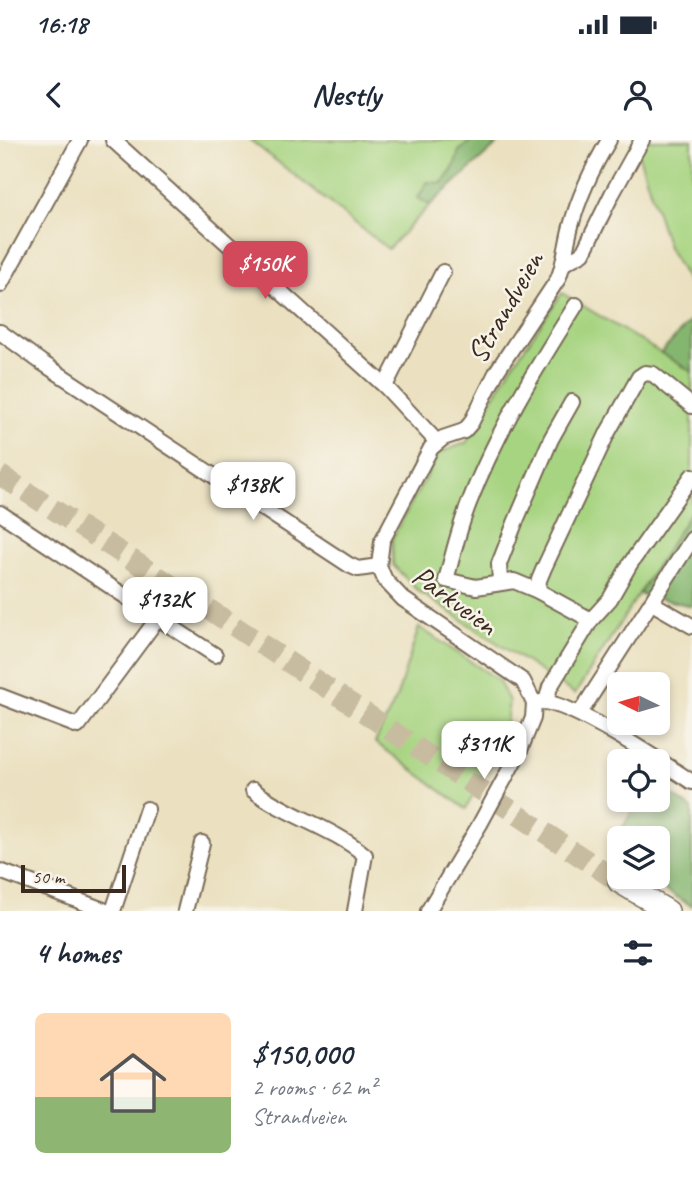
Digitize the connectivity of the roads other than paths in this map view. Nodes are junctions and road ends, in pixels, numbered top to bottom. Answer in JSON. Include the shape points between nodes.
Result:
{"nodes":[{"id":1,"x":80,"y":140,"type":"edge"},
{"id":2,"x":114,"y":140,"type":"edge"},
{"id":3,"x":609,"y":140,"type":"edge"},
{"id":4,"x":642,"y":140,"type":"edge"},
{"id":5,"x":564,"y":263,"type":"junction"},
{"id":6,"x":443,"y":272,"type":"dead end"},
{"id":7,"x":0,"y":285,"type":"edge"},
{"id":8,"x":576,"y":305,"type":"dead end"},
{"id":9,"x":0,"y":332,"type":"edge"},
{"id":10,"x":385,"y":386,"type":"junction"},
{"id":11,"x":572,"y":402,"type":"dead end"},
{"id":12,"x":692,"y":406,"type":"edge"},
{"id":13,"x":437,"y":442,"type":"junction"},
{"id":14,"x":692,"y":476,"type":"edge"},
{"id":15,"x":0,"y":513,"type":"edge"},
{"id":16,"x":692,"y":539,"type":"edge"},
{"id":17,"x":379,"y":566,"type":"junction"},
{"id":18,"x":500,"y":582,"type":"junction"},
{"id":19,"x":538,"y":592,"type":"junction"},
{"id":20,"x":652,"y":603,"type":"junction"},
{"id":21,"x":158,"y":618,"type":"junction"},
{"id":22,"x":591,"y":620,"type":"junction"},
{"id":23,"x":692,"y":626,"type":"edge"},
{"id":24,"x":215,"y":655,"type":"dead end"},
{"id":25,"x":0,"y":696,"type":"edge"},
{"id":26,"x":540,"y":702,"type":"junction"},
{"id":27,"x":580,"y":713,"type":"junction"},
{"id":28,"x":692,"y":782,"type":"edge"},
{"id":29,"x":253,"y":790,"type":"dead end"},
{"id":30,"x":147,"y":808,"type":"dead end"},
{"id":31,"x":202,"y":844,"type":"dead end"},
{"id":32,"x":0,"y":871,"type":"edge"},
{"id":33,"x":631,"y":889,"type":"edge"},
{"id":34,"x":106,"y":911,"type":"edge"},
{"id":35,"x":113,"y":911,"type":"edge"},
{"id":36,"x":185,"y":911,"type":"edge"},
{"id":37,"x":355,"y":911,"type":"edge"},
{"id":38,"x":428,"y":911,"type":"edge"},
{"id":39,"x":667,"y":911,"type":"edge"}],
"edges":[{"from":1,"to":7,"type":"street"},
{"from":2,"to":10,"type":"street"},
{"from":3,"to":5,"type":"street","name":"Strandveien","via":[[578,204]]},
{"from":4,"to":5,"type":"street","via":[[583,253]]},
{"from":5,"to":13,"type":"street","name":"Strandveien","via":[[548,297],[497,371],[471,423],[464,431]]},
{"from":6,"to":10,"type":"street"},
{"from":8,"to":18,"type":"street","via":[[492,450],[469,503],[446,580],[476,587]]},
{"from":9,"to":17,"type":"street","name":"Parkveien","via":[[349,565],[358,569]]},
{"from":10,"to":13,"type":"street"},
{"from":11,"to":18,"type":"street","via":[[515,523],[499,564]]},
{"from":12,"to":19,"type":"street","via":[[653,373],[639,377],[608,432],[539,580]]},
{"from":13,"to":17,"type":"street","via":[[389,526]]},
{"from":14,"to":22,"type":"street"},
{"from":15,"to":21,"type":"street"},
{"from":16,"to":20,"type":"street"},
{"from":17,"to":26,"type":"street","name":"Parkveien","via":[[403,599],[523,681]]},
{"from":18,"to":19,"type":"street","via":[[514,581]]},
{"from":19,"to":22,"type":"street"},
{"from":20,"to":23,"type":"street"},
{"from":20,"to":27,"type":"street"},
{"from":21,"to":24,"type":"street"},
{"from":21,"to":25,"type":"street","via":[[78,726]]},
{"from":22,"to":26,"type":"street"},
{"from":26,"to":27,"type":"street"},
{"from":26,"to":38,"type":"street","via":[[520,750]]},
{"from":27,"to":28,"type":"street"},
{"from":29,"to":37,"type":"street","via":[[365,855]]},
{"from":30,"to":35,"type":"street"},
{"from":31,"to":36,"type":"street"},
{"from":32,"to":34,"type":"street"},
{"from":33,"to":39,"type":"highway"}]}
